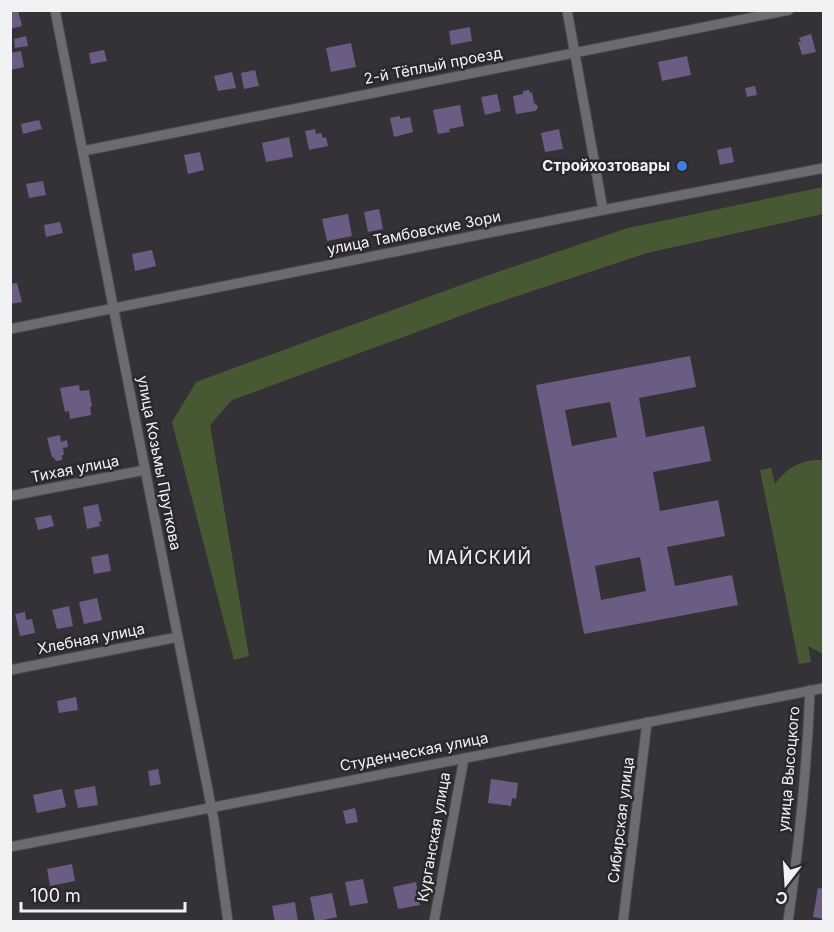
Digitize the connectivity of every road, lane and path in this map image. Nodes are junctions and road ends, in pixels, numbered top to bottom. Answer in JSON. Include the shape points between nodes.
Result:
{"nodes":[{"id":1,"x":55,"y":10,"type":"edge"},
{"id":2,"x":567,"y":10,"type":"edge"},
{"id":3,"x":789,"y":10,"type":"edge"},
{"id":4,"x":575,"y":53,"type":"junction"},
{"id":5,"x":83,"y":151,"type":"junction"},
{"id":6,"x":824,"y":168,"type":"edge"},
{"id":7,"x":603,"y":210,"type":"junction"},
{"id":8,"x":114,"y":308,"type":"junction"},
{"id":9,"x":10,"y":329,"type":"edge"},
{"id":10,"x":145,"y":470,"type":"junction"},
{"id":11,"x":10,"y":496,"type":"edge"},
{"id":12,"x":178,"y":637,"type":"junction"},
{"id":13,"x":10,"y":670,"type":"edge"},
{"id":14,"x":824,"y":688,"type":"edge"},
{"id":15,"x":810,"y":690,"type":"junction"},
{"id":16,"x":647,"y":722,"type":"junction"},
{"id":17,"x":464,"y":758,"type":"junction"},
{"id":18,"x":211,"y":807,"type":"junction"},
{"id":19,"x":10,"y":847,"type":"edge"},
{"id":20,"x":228,"y":921,"type":"edge"},
{"id":21,"x":434,"y":921,"type":"edge"},
{"id":22,"x":623,"y":921,"type":"edge"},
{"id":23,"x":788,"y":921,"type":"edge"}],
"edges":[{"from":1,"to":5,"type":"street","name":"улица Козьмы Пруткова"},
{"from":2,"to":4,"type":"street"},
{"from":3,"to":4,"type":"street","name":"2-й Тёплый проезд"},
{"from":4,"to":5,"type":"street","name":"2-й Тёплый проезд"},
{"from":4,"to":7,"type":"street"},
{"from":5,"to":8,"type":"street","name":"улица Козьмы Пруткова"},
{"from":6,"to":7,"type":"street","name":"улица Тамбовские Зори"},
{"from":7,"to":8,"type":"street","name":"улица Тамбовские Зори"},
{"from":8,"to":9,"type":"street","name":"улица Тамбовские Зори"},
{"from":8,"to":10,"type":"street","name":"улица Козьмы Пруткова"},
{"from":10,"to":11,"type":"street","name":"Тихая улица"},
{"from":10,"to":12,"type":"street","name":"улица Козьмы Пруткова"},
{"from":12,"to":13,"type":"street","name":"Хлебная улица"},
{"from":12,"to":18,"type":"street","name":"улица Козьмы Пруткова"},
{"from":14,"to":15,"type":"street","name":"Студенческая улица"},
{"from":15,"to":16,"type":"street","name":"Студенческая улица"},
{"from":15,"to":23,"type":"street","name":"улица Высоцкого","via":[[799,840]]},
{"from":16,"to":17,"type":"street","name":"Студенческая улица"},
{"from":16,"to":22,"type":"street","name":"Сибирская улица"},
{"from":17,"to":18,"type":"street","name":"Студенческая улица"},
{"from":17,"to":21,"type":"street","name":"Курганская улица"},
{"from":18,"to":19,"type":"street","name":"Студенческая улица"},
{"from":18,"to":20,"type":"street","name":"улица Козьмы Пруткова"}]}
